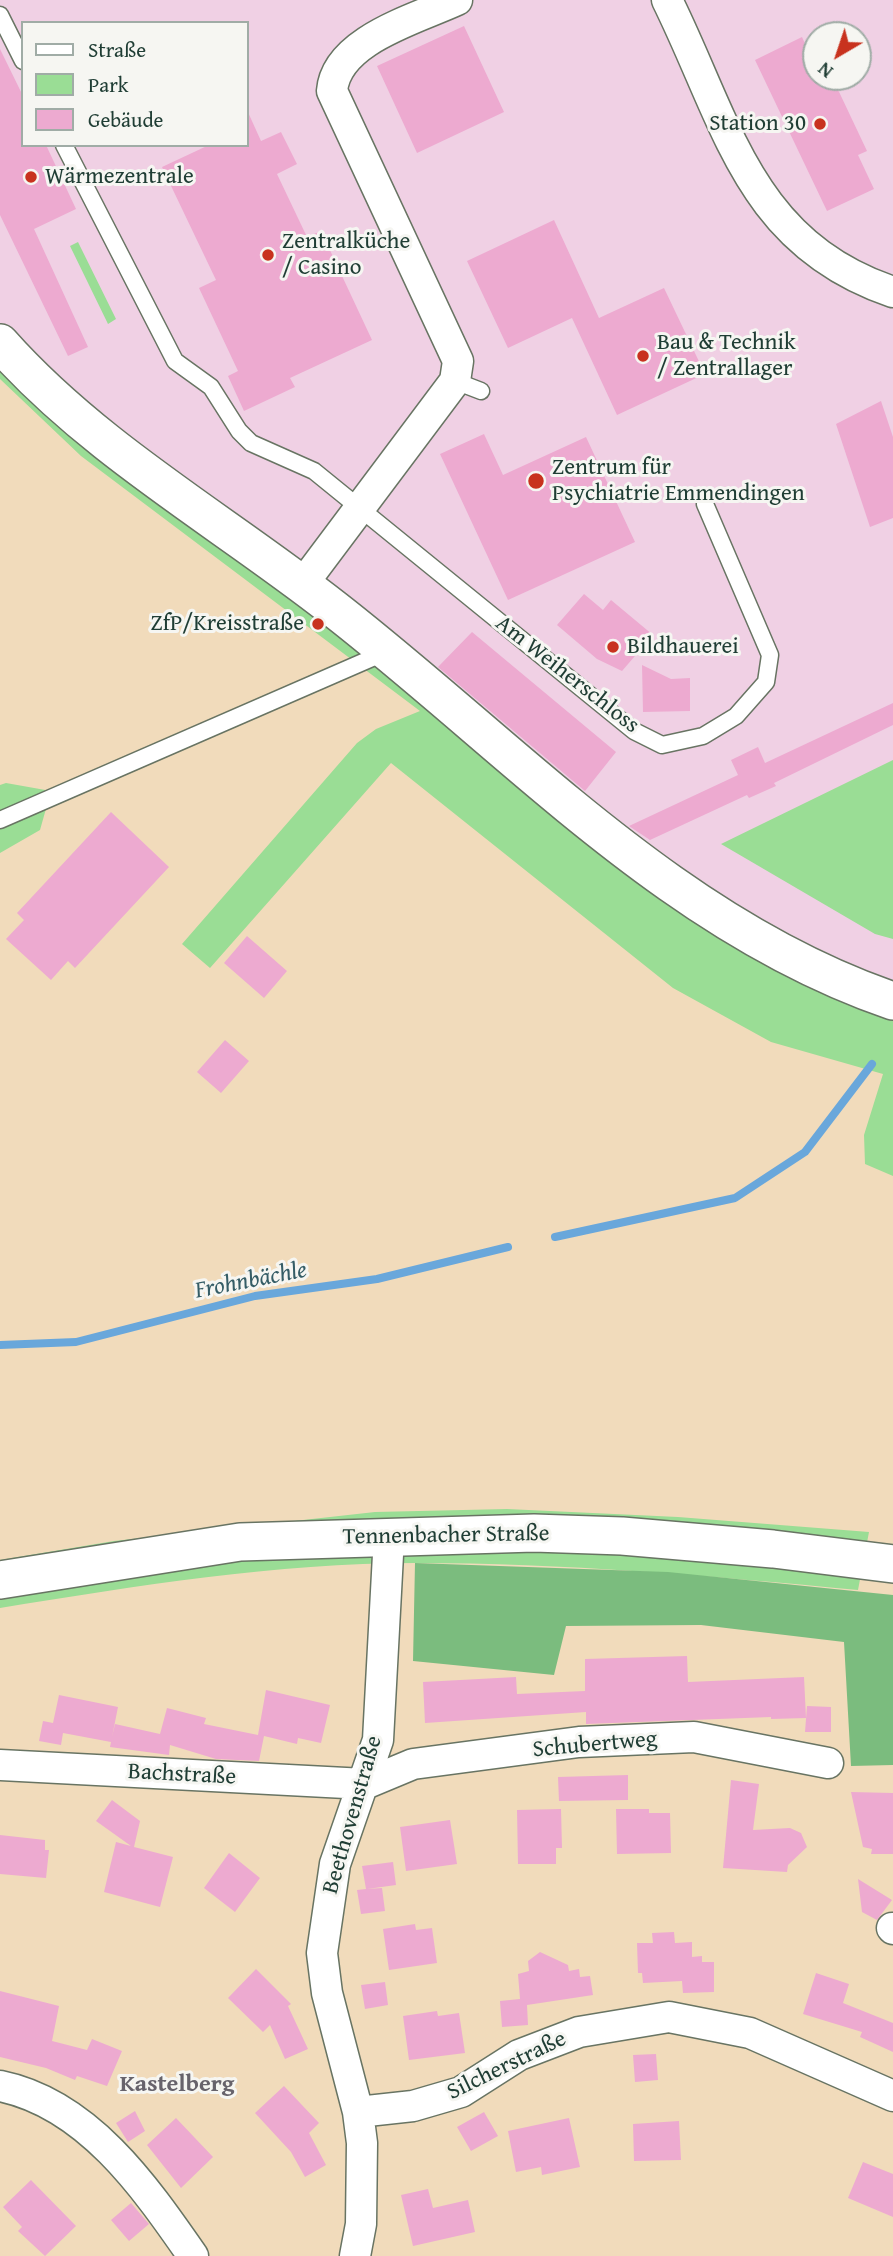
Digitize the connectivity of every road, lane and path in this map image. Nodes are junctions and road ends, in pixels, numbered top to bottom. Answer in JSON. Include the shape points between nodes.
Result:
{"nodes":[{"id":1,"x":457,"y":0,"type":"edge"},
{"id":2,"x":667,"y":0,"type":"edge"},
{"id":3,"x":0,"y":17,"type":"edge"},
{"id":4,"x":21,"y":57,"type":"edge"},
{"id":5,"x":66,"y":147,"type":"edge"},
{"id":6,"x":893,"y":292,"type":"edge"},
{"id":7,"x":0,"y":343,"type":"edge"},
{"id":8,"x":705,"y":504,"type":"dead end"},
{"id":9,"x":359,"y":506,"type":"junction"},
{"id":10,"x":302,"y":585,"type":"junction"},
{"id":11,"x":387,"y":652,"type":"junction"},
{"id":12,"x":0,"y":820,"type":"edge"},
{"id":13,"x":893,"y":1001,"type":"edge"},
{"id":14,"x":389,"y":1536,"type":"junction"},
{"id":15,"x":893,"y":1564,"type":"edge"},
{"id":16,"x":0,"y":1580,"type":"edge"},
{"id":17,"x":828,"y":1763,"type":"dead end"},
{"id":18,"x":0,"y":1765,"type":"edge"},
{"id":19,"x":365,"y":1784,"type":"junction"},
{"id":20,"x":0,"y":2086,"type":"edge"},
{"id":21,"x":893,"y":2096,"type":"edge"},
{"id":22,"x":358,"y":2112,"type":"junction"},
{"id":23,"x":193,"y":2256,"type":"edge"},
{"id":24,"x":355,"y":2256,"type":"edge"}],
"edges":[{"from":1,"to":9,"type":"street","via":[[361,45],[334,77],[332,92],[408,241],[468,386]]},
{"from":2,"to":6,"type":"street","via":[[759,194],[801,242],[858,280]]},
{"from":3,"to":4,"type":"lane"},
{"from":5,"to":9,"type":"lane","name":"Am Weiherschloss","via":[[175,362],[211,387],[228,418],[251,443],[314,471]]},
{"from":7,"to":10,"type":"street","via":[[86,425]]},
{"from":8,"to":9,"type":"lane","name":"Am Weiherschloss","via":[[771,656],[766,682],[736,716],[703,736],[662,745],[634,731]]},
{"from":9,"to":10,"type":"street"},
{"from":10,"to":11,"type":"street"},
{"from":11,"to":12,"type":"lane"},
{"from":11,"to":13,"type":"street","via":[[598,828],[702,906],[768,946],[843,983]]},
{"from":14,"to":15,"type":"street","name":"Tennenbacher Straße","via":[[622,1536]]},
{"from":14,"to":16,"type":"street","name":"Tennenbacher Straße","via":[[240,1542]]},
{"from":14,"to":19,"type":"street","name":"Beethovenstraße","via":[[378,1740]]},
{"from":17,"to":19,"type":"street","name":"Schubertweg","via":[[694,1737],[579,1742],[413,1764]]},
{"from":18,"to":19,"type":"street","name":"Bachstraße"},
{"from":19,"to":22,"type":"street","name":"Beethovenstraße","via":[[335,1864],[322,1954],[327,1993]]},
{"from":20,"to":23,"type":"street","via":[[51,2104],[90,2132],[132,2174]]},
{"from":21,"to":22,"type":"street","name":"Silcherstraße","via":[[750,2033],[669,2017],[579,2032],[519,2055],[461,2092],[412,2106]]},
{"from":22,"to":24,"type":"street","name":"Beethovenstraße","via":[[364,2180]]}]}
